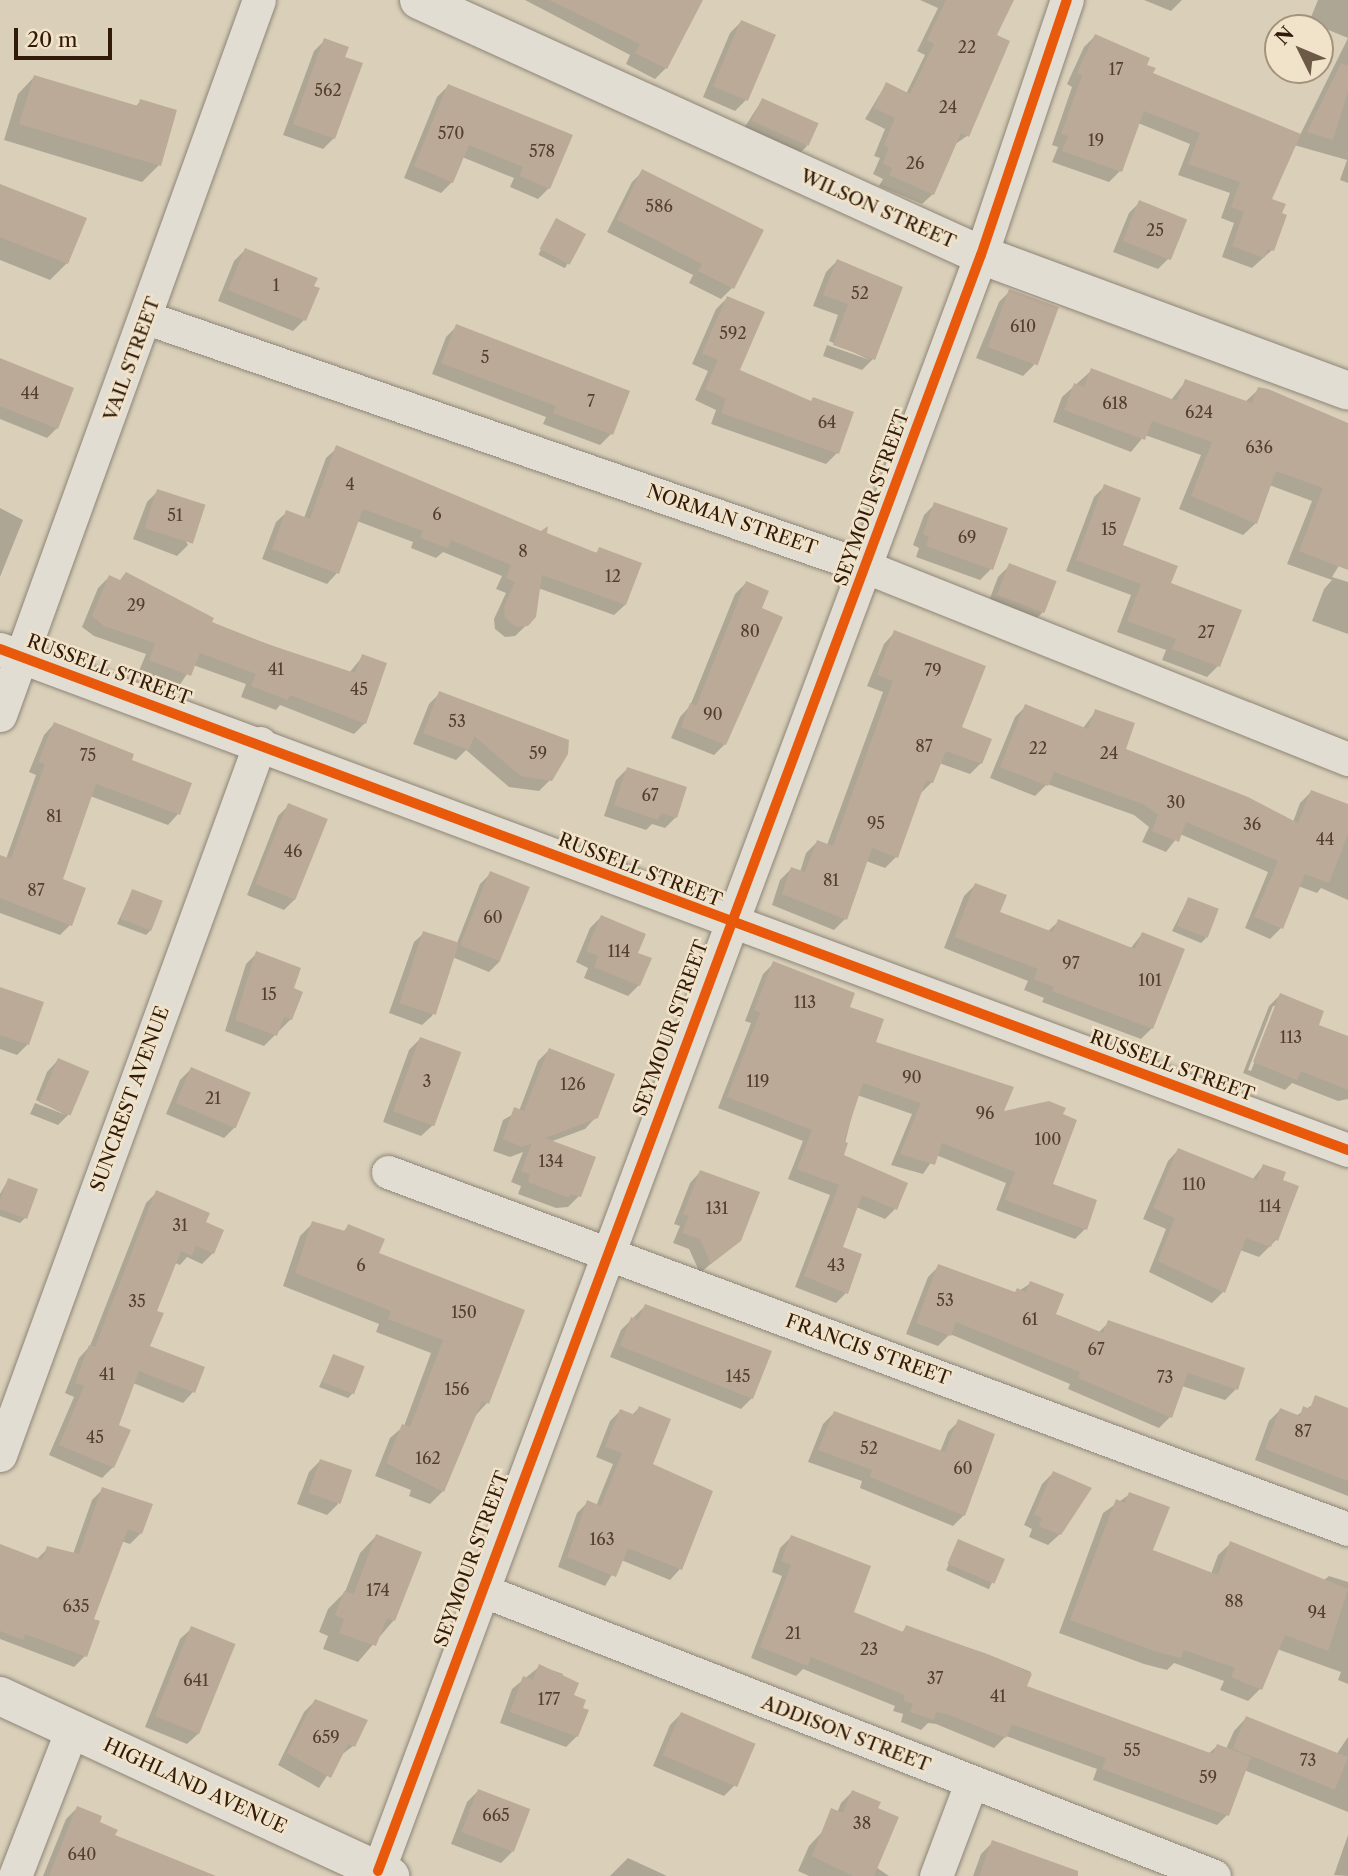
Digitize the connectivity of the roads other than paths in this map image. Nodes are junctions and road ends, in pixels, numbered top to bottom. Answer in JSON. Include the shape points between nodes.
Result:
{"nodes":[{"id":1,"x":259,"y":0,"type":"edge"},
{"id":2,"x":419,"y":0,"type":"edge"},
{"id":3,"x":1068,"y":0,"type":"edge"},
{"id":4,"x":981,"y":255,"type":"junction"},
{"id":5,"x":147,"y":318,"type":"junction"},
{"id":6,"x":1348,"y":391,"type":"edge"},
{"id":7,"x":866,"y":567,"type":"junction"},
{"id":8,"x":11,"y":653,"type":"edge"},
{"id":9,"x":0,"y":715,"type":"edge"},
{"id":10,"x":260,"y":743,"type":"junction"},
{"id":11,"x":1348,"y":759,"type":"edge"},
{"id":12,"x":729,"y":922,"type":"junction"},
{"id":13,"x":1348,"y":1150,"type":"edge"},
{"id":14,"x":388,"y":1172,"type":"dead end"},
{"id":15,"x":606,"y":1253,"type":"junction"},
{"id":16,"x":0,"y":1455,"type":"edge"},
{"id":17,"x":1348,"y":1529,"type":"edge"},
{"id":18,"x":479,"y":1589,"type":"junction"},
{"id":19,"x":0,"y":1696,"type":"edge"},
{"id":20,"x":72,"y":1729,"type":"junction"},
{"id":21,"x":971,"y":1783,"type":"junction"},
{"id":22,"x":384,"y":1873,"type":"edge"},
{"id":23,"x":15,"y":1876,"type":"edge"},
{"id":24,"x":936,"y":1876,"type":"edge"},
{"id":25,"x":1214,"y":1876,"type":"edge"}],
"edges":[{"from":1,"to":5,"type":"street","name":"VAIL STREET"},
{"from":2,"to":4,"type":"street","name":"WILSON STREET"},
{"from":3,"to":4,"type":"street","name":"SEYMOUR STREET"},
{"from":4,"to":6,"type":"street","name":"WILSON STREET"},
{"from":4,"to":7,"type":"street","name":"SEYMOUR STREET"},
{"from":5,"to":7,"type":"street","name":"NORMAN STREET"},
{"from":5,"to":8,"type":"street","name":"VAIL STREET"},
{"from":7,"to":11,"type":"street","name":"NORMAN STREET"},
{"from":7,"to":12,"type":"street","name":"SEYMOUR STREET"},
{"from":8,"to":9,"type":"street","name":"VAIL STREET"},
{"from":8,"to":10,"type":"street","name":"RUSSELL STREET"},
{"from":10,"to":12,"type":"street","name":"RUSSELL STREET"},
{"from":10,"to":16,"type":"street","name":"SUNCREST AVENUE"},
{"from":12,"to":13,"type":"street","name":"RUSSELL STREET"},
{"from":12,"to":15,"type":"street","name":"SEYMOUR STREET"},
{"from":14,"to":15,"type":"street","name":"FRANCIS STREET"},
{"from":15,"to":17,"type":"street","name":"FRANCIS STREET"},
{"from":15,"to":18,"type":"street","name":"SEYMOUR STREET"},
{"from":18,"to":21,"type":"street","name":"ADDISON STREET"},
{"from":18,"to":22,"type":"street","name":"SEYMOUR STREET"},
{"from":19,"to":20,"type":"street","name":"HIGHLAND AVENUE"},
{"from":20,"to":22,"type":"street","name":"HIGHLAND AVENUE"},
{"from":20,"to":23,"type":"street"},
{"from":21,"to":24,"type":"street"},
{"from":21,"to":25,"type":"street","name":"ADDISON STREET"}]}
